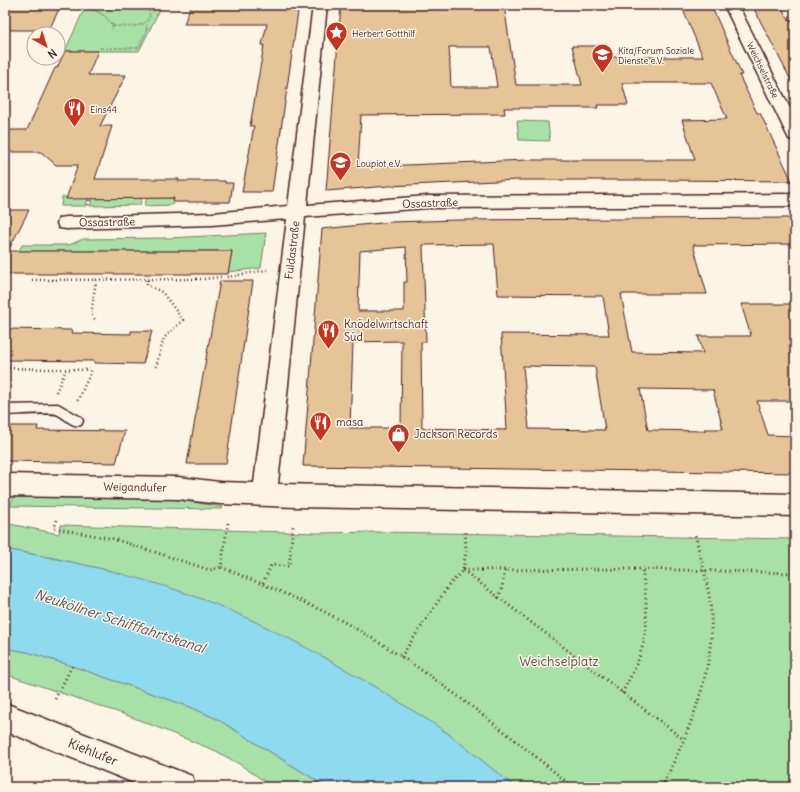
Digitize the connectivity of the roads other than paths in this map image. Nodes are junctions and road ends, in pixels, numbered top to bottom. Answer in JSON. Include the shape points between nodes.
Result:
{"nodes":[{"id":1,"x":320,"y":5,"type":"edge"},
{"id":2,"x":731,"y":5,"type":"edge"},
{"id":3,"x":795,"y":135,"type":"edge"},
{"id":4,"x":795,"y":200,"type":"edge"},
{"id":5,"x":297,"y":212,"type":"junction"},
{"id":6,"x":66,"y":223,"type":"dead end"},
{"id":7,"x":5,"y":410,"type":"edge"},
{"id":8,"x":73,"y":418,"type":"road end"},
{"id":9,"x":5,"y":485,"type":"edge"},
{"id":10,"x":265,"y":495,"type":"junction"},
{"id":11,"x":795,"y":505,"type":"edge"},
{"id":12,"x":5,"y":717,"type":"edge"},
{"id":13,"x":181,"y":787,"type":"edge"}],
"edges":[{"from":1,"to":5,"type":"street","name":"Fuldastraße"},
{"from":2,"to":3,"type":"street","name":"Weichselstraße"},
{"from":4,"to":5,"type":"street","name":"Ossastraße","via":[[451,202]]},
{"from":5,"to":6,"type":"street","name":"Ossastraße","via":[[212,219]]},
{"from":5,"to":10,"type":"street","name":"Fuldastraße"},
{"from":7,"to":8,"type":"lane","via":[[58,409]]},
{"from":9,"to":10,"type":"street","name":"Weigandufer","via":[[178,488]]},
{"from":10,"to":11,"type":"street"},
{"from":12,"to":13,"type":"street","name":"Kiehlufer"}]}
